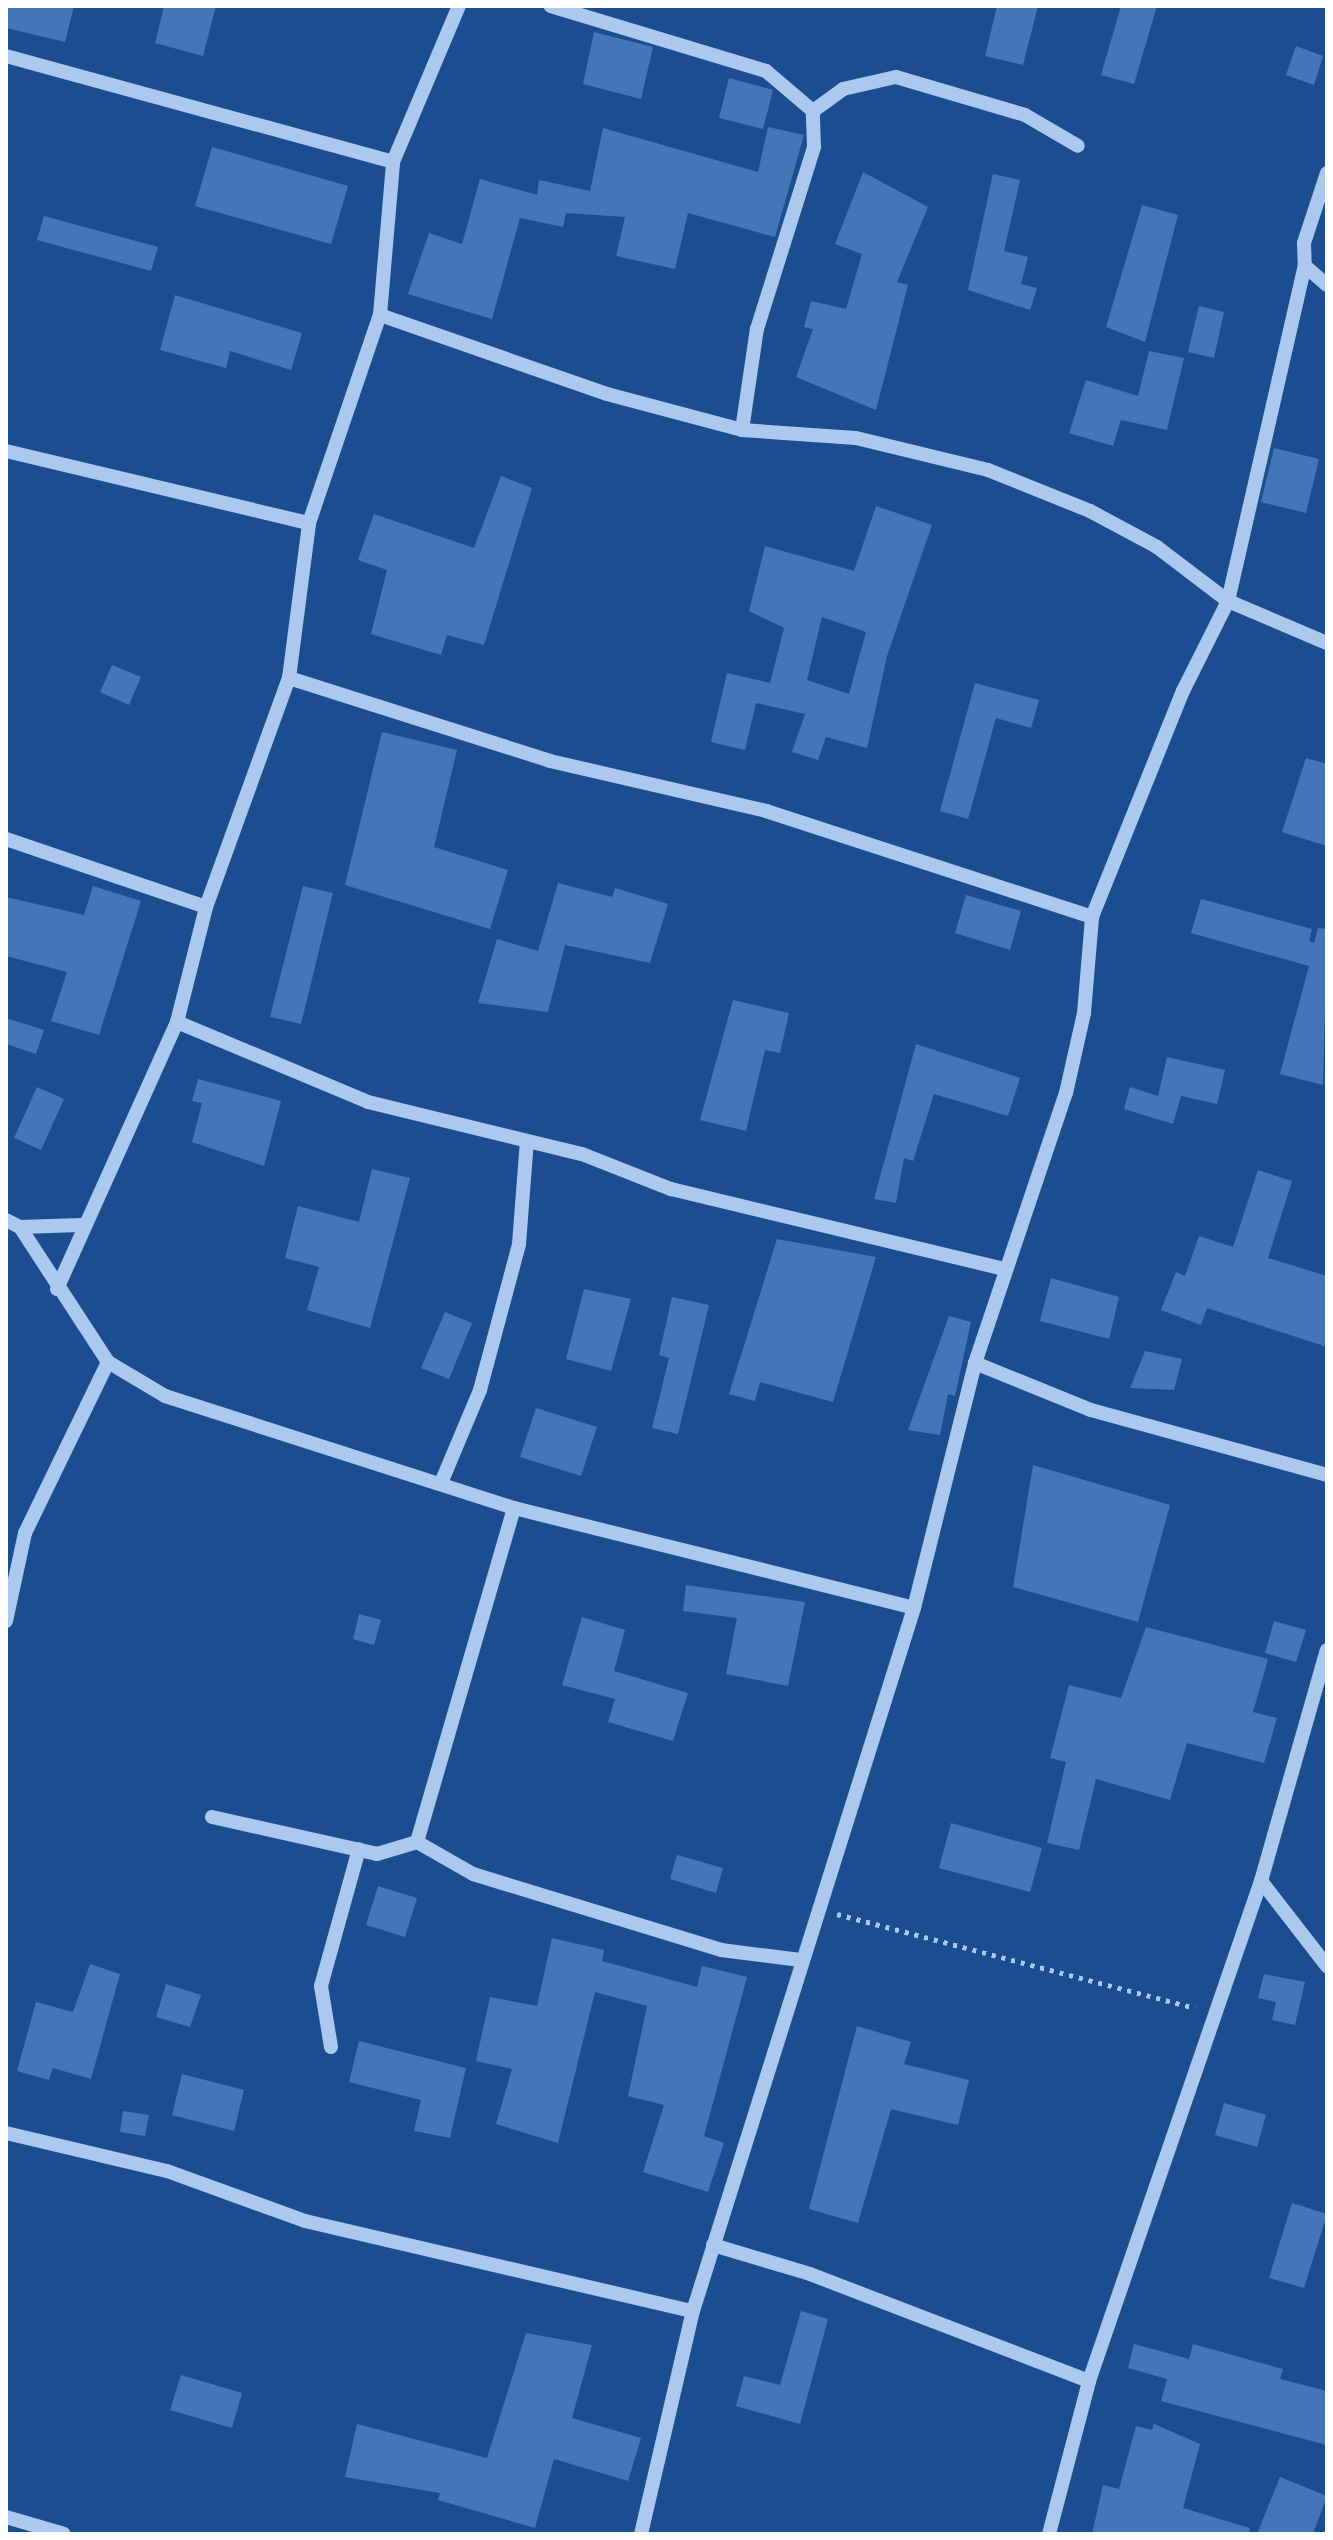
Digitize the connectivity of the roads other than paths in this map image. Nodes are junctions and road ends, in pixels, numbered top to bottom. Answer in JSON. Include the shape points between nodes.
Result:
{"nodes":[{"id":1,"x":459,"y":6,"type":"edge"},
{"id":2,"x":551,"y":6,"type":"edge"},
{"id":3,"x":6,"y":56,"type":"edge"},
{"id":4,"x":813,"y":111,"type":"junction"},
{"id":5,"x":1078,"y":146,"type":"dead end"},
{"id":6,"x":393,"y":162,"type":"junction"},
{"id":7,"x":1327,"y":173,"type":"edge"},
{"id":8,"x":1305,"y":266,"type":"junction"},
{"id":9,"x":1327,"y":285,"type":"edge"},
{"id":10,"x":380,"y":315,"type":"junction"},
{"id":11,"x":742,"y":430,"type":"junction"},
{"id":12,"x":6,"y":451,"type":"edge"},
{"id":13,"x":309,"y":523,"type":"junction"},
{"id":14,"x":1228,"y":601,"type":"junction"},
{"id":15,"x":1327,"y":643,"type":"edge"},
{"id":16,"x":289,"y":678,"type":"junction"},
{"id":17,"x":6,"y":839,"type":"edge"},
{"id":18,"x":206,"y":907,"type":"junction"},
{"id":19,"x":1092,"y":917,"type":"junction"},
{"id":20,"x":177,"y":1022,"type":"junction"},
{"id":21,"x":527,"y":1141,"type":"junction"},
{"id":22,"x":13,"y":1224,"type":"edge"},
{"id":23,"x":81,"y":1225,"type":"junction"},
{"id":24,"x":1005,"y":1269,"type":"junction"},
{"id":25,"x":57,"y":1289,"type":"junction"},
{"id":26,"x":108,"y":1362,"type":"junction"},
{"id":27,"x":975,"y":1363,"type":"junction"},
{"id":28,"x":1327,"y":1475,"type":"edge"},
{"id":29,"x":441,"y":1483,"type":"junction"},
{"id":30,"x":514,"y":1508,"type":"junction"},
{"id":31,"x":11,"y":1564,"type":"edge"},
{"id":32,"x":914,"y":1608,"type":"junction"},
{"id":33,"x":6,"y":1621,"type":"edge"},
{"id":34,"x":1327,"y":1650,"type":"edge"},
{"id":35,"x":1322,"y":1681,"type":"edge"},
{"id":36,"x":212,"y":1817,"type":"dead end"},
{"id":37,"x":417,"y":1842,"type":"junction"},
{"id":38,"x":359,"y":1849,"type":"junction"},
{"id":39,"x":1261,"y":1881,"type":"junction"},
{"id":40,"x":800,"y":1960,"type":"junction"},
{"id":41,"x":1327,"y":1966,"type":"edge"},
{"id":42,"x":331,"y":2047,"type":"dead end"},
{"id":43,"x":6,"y":2133,"type":"edge"},
{"id":44,"x":713,"y":2245,"type":"junction"},
{"id":45,"x":693,"y":2311,"type":"junction"},
{"id":46,"x":1089,"y":2381,"type":"junction"},
{"id":47,"x":6,"y":2517,"type":"edge"},
{"id":48,"x":64,"y":2534,"type":"edge"},
{"id":49,"x":641,"y":2534,"type":"edge"},
{"id":50,"x":1049,"y":2534,"type":"edge"}],
"edges":[{"from":1,"to":6,"type":"street"},
{"from":2,"to":4,"type":"street","via":[[766,71]]},
{"from":3,"to":6,"type":"street"},
{"from":4,"to":5,"type":"street","via":[[843,89],[896,77],[1025,115]]},
{"from":4,"to":11,"type":"street","via":[[814,147],[757,329]]},
{"from":6,"to":10,"type":"street"},
{"from":7,"to":8,"type":"street","via":[[1304,243]]},
{"from":8,"to":9,"type":"street"},
{"from":8,"to":14,"type":"street"},
{"from":10,"to":11,"type":"street","via":[[607,394]]},
{"from":10,"to":13,"type":"street"},
{"from":11,"to":14,"type":"street","via":[[856,438],[988,470],[1157,547]]},
{"from":12,"to":13,"type":"street"},
{"from":13,"to":16,"type":"street"},
{"from":14,"to":15,"type":"street"},
{"from":14,"to":19,"type":"street","via":[[1183,691]]},
{"from":16,"to":18,"type":"street"},
{"from":16,"to":19,"type":"street","via":[[550,761],[766,811]]},
{"from":17,"to":18,"type":"street"},
{"from":18,"to":20,"type":"street"},
{"from":19,"to":24,"type":"street","via":[[1084,1013],[1066,1093]]},
{"from":20,"to":21,"type":"street","via":[[354,1097]]},
{"from":20,"to":23,"type":"street"},
{"from":21,"to":24,"type":"street","via":[[582,1154],[671,1189]]},
{"from":21,"to":29,"type":"street","via":[[519,1244],[480,1390]]},
{"from":22,"to":23,"type":"street"},
{"from":22,"to":25,"type":"street"},
{"from":23,"to":25,"type":"street"},
{"from":24,"to":27,"type":"street"},
{"from":25,"to":26,"type":"street"},
{"from":26,"to":29,"type":"street","via":[[165,1396]]},
{"from":26,"to":31,"type":"street"},
{"from":27,"to":28,"type":"street","via":[[1091,1410]]},
{"from":27,"to":32,"type":"street"},
{"from":29,"to":30,"type":"street"},
{"from":30,"to":32,"type":"street"},
{"from":30,"to":37,"type":"street"},
{"from":31,"to":33,"type":"street"},
{"from":32,"to":40,"type":"street"},
{"from":34,"to":35,"type":"street"},
{"from":35,"to":39,"type":"street"},
{"from":36,"to":38,"type":"street"},
{"from":37,"to":38,"type":"street","via":[[377,1854]]},
{"from":37,"to":40,"type":"street","via":[[473,1874],[721,1950]]},
{"from":38,"to":42,"type":"street","via":[[321,1986]]},
{"from":39,"to":41,"type":"street"},
{"from":39,"to":46,"type":"street"},
{"from":40,"to":44,"type":"street"},
{"from":43,"to":45,"type":"street","via":[[167,2171],[305,2221]]},
{"from":44,"to":45,"type":"street"},
{"from":44,"to":46,"type":"street","via":[[810,2274]]},
{"from":45,"to":49,"type":"street"},
{"from":46,"to":50,"type":"street"},
{"from":47,"to":48,"type":"street"}]}
